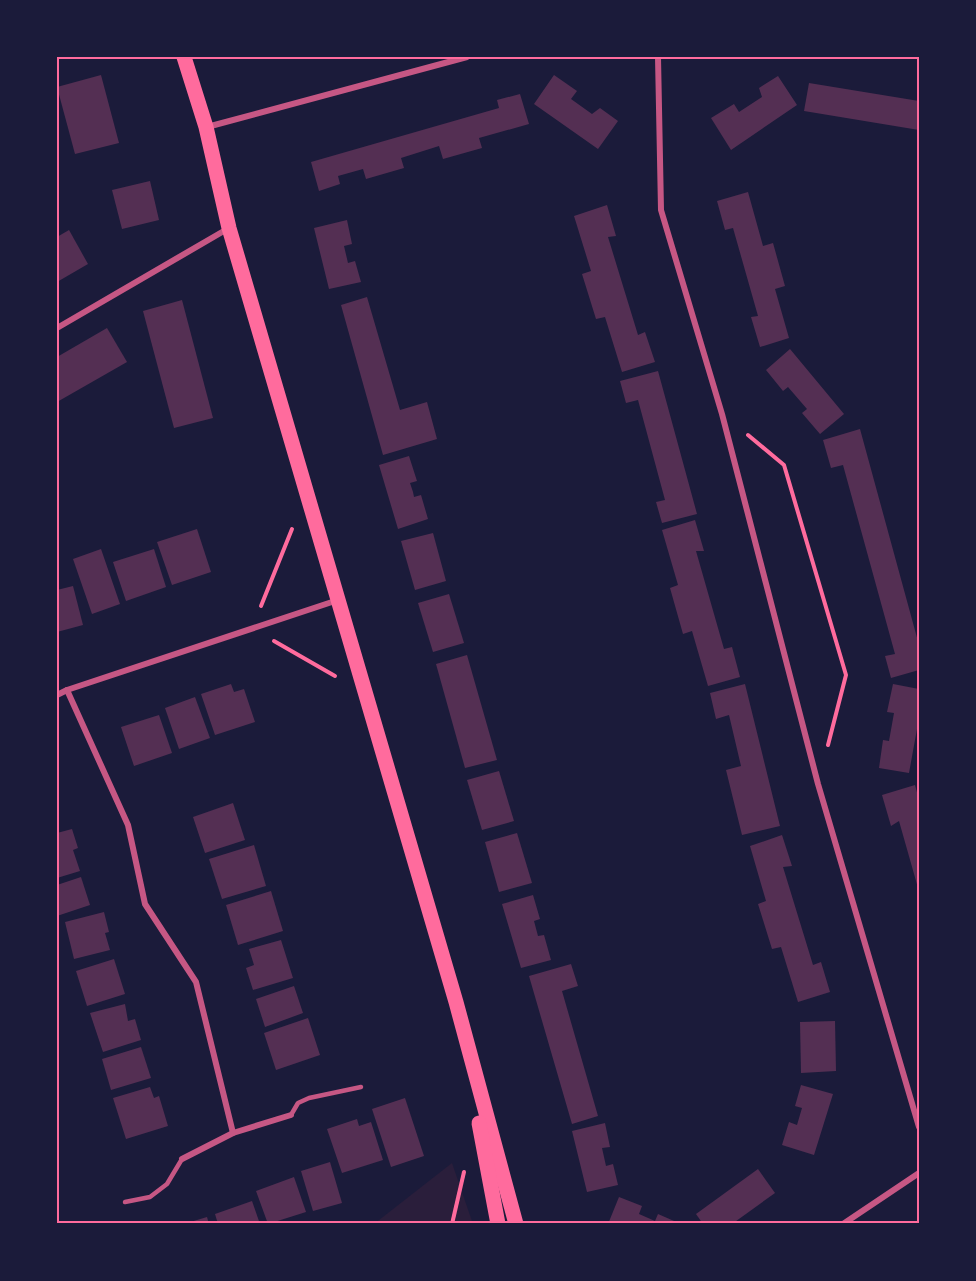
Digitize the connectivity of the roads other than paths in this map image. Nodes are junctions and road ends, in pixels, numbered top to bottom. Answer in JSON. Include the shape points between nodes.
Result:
{"nodes":[{"id":1,"x":184,"y":57,"type":"edge"},
{"id":2,"x":467,"y":57,"type":"edge"},
{"id":3,"x":658,"y":57,"type":"edge"},
{"id":4,"x":206,"y":127,"type":"junction"},
{"id":5,"x":230,"y":228,"type":"junction"},
{"id":6,"x":57,"y":328,"type":"edge"},
{"id":7,"x":339,"y":599,"type":"junction"},
{"id":8,"x":68,"y":690,"type":"junction"},
{"id":9,"x":57,"y":695,"type":"edge"},
{"id":10,"x":456,"y":1002,"type":"junction"},
{"id":11,"x":361,"y":1087,"type":"dead end"},
{"id":12,"x":291,"y":1115,"type":"joint"},
{"id":13,"x":919,"y":1127,"type":"edge"},
{"id":14,"x":233,"y":1133,"type":"junction"},
{"id":15,"x":182,"y":1159,"type":"joint"},
{"id":16,"x":919,"y":1173,"type":"edge"},
{"id":17,"x":125,"y":1202,"type":"dead end"},
{"id":18,"x":498,"y":1224,"type":"edge"},
{"id":19,"x":516,"y":1224,"type":"edge"},
{"id":20,"x":843,"y":1224,"type":"edge"}],
"edges":[{"from":1,"to":4,"type":"main road"},
{"from":2,"to":4,"type":"street"},
{"from":3,"to":13,"type":"street","via":[[661,210],[722,414],[818,784]]},
{"from":4,"to":5,"type":"main road"},
{"from":5,"to":6,"type":"street"},
{"from":5,"to":7,"type":"main road"},
{"from":7,"to":8,"type":"street"},
{"from":7,"to":10,"type":"main road"},
{"from":8,"to":9,"type":"street"},
{"from":8,"to":14,"type":"street","via":[[128,825],[145,904],[196,982]]},
{"from":10,"to":18,"type":"main road"},
{"from":10,"to":19,"type":"main road"},
{"from":11,"to":12,"type":"lane","via":[[309,1098],[298,1103]]},
{"from":12,"to":14,"type":"street"},
{"from":14,"to":15,"type":"street"},
{"from":15,"to":17,"type":"lane","via":[[167,1184],[150,1197]]},
{"from":16,"to":20,"type":"street"}]}
